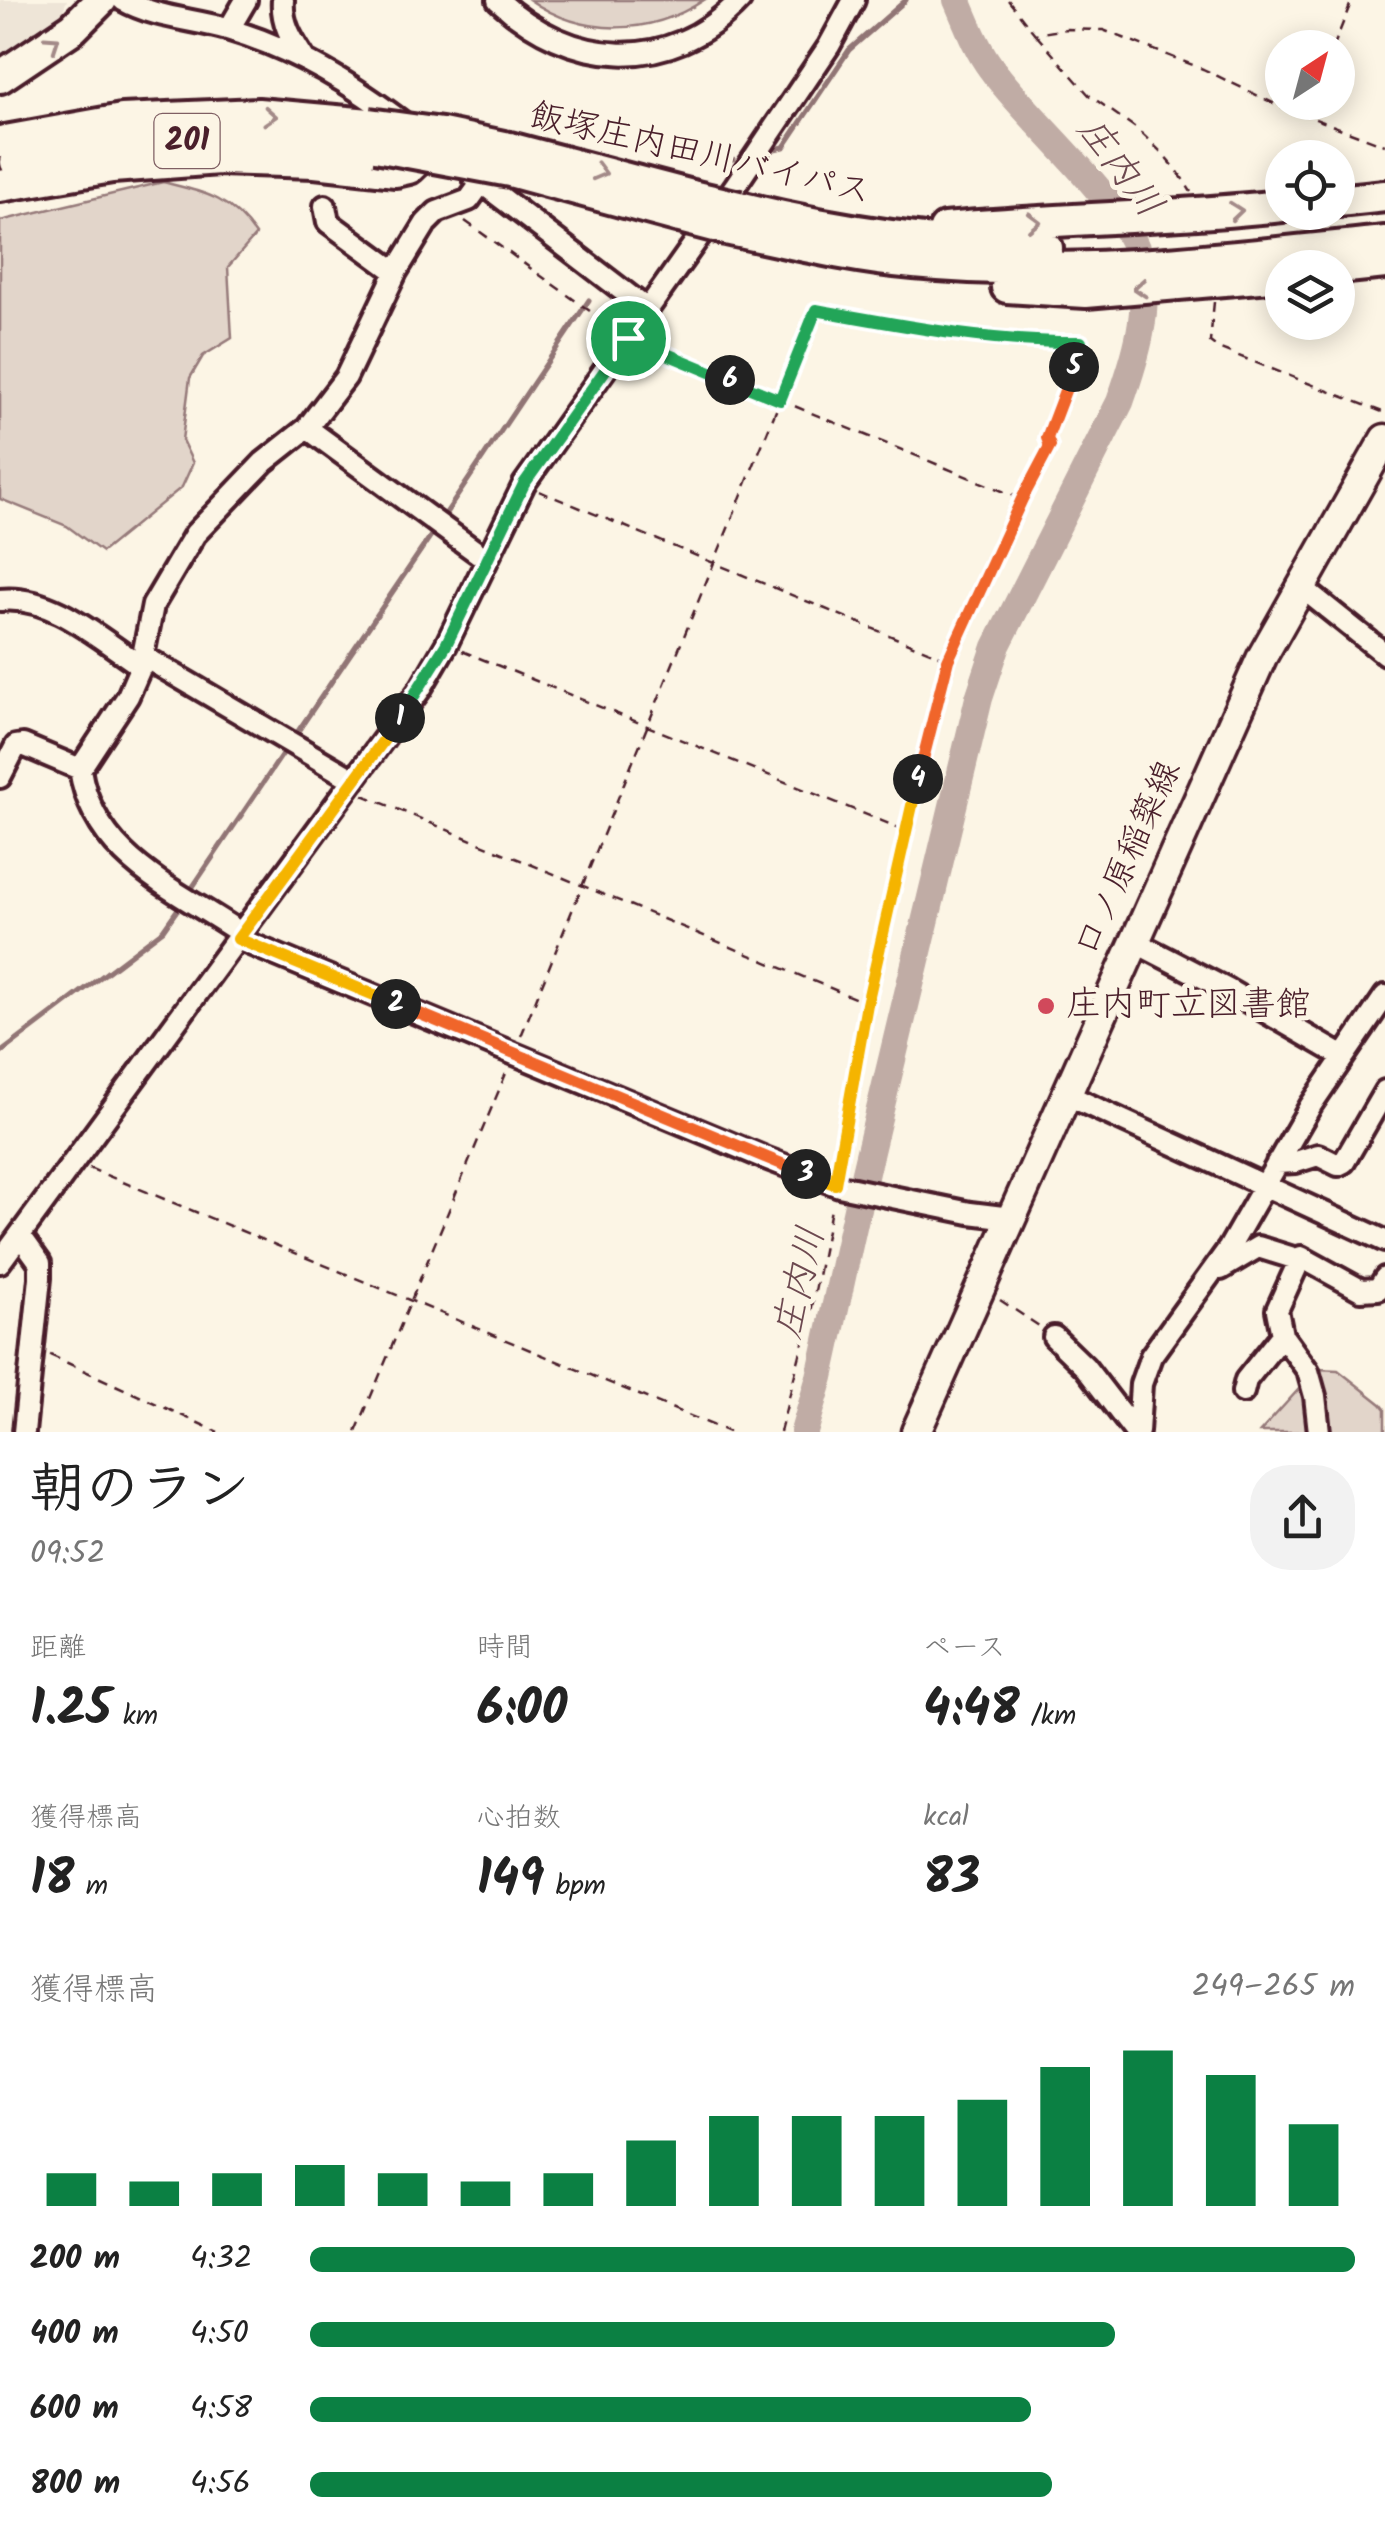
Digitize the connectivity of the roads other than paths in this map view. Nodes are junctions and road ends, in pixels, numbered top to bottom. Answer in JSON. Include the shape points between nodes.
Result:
{"nodes":[{"id":1,"x":100,"y":0,"type":"edge"},
{"id":2,"x":123,"y":0,"type":"edge"},
{"id":3,"x":283,"y":0,"type":"edge"},
{"id":4,"x":498,"y":0,"type":"edge"},
{"id":5,"x":740,"y":0,"type":"edge"},
{"id":6,"x":854,"y":0,"type":"edge"},
{"id":7,"x":242,"y":2,"type":"edge"},
{"id":8,"x":229,"y":29,"type":"junction"},
{"id":9,"x":305,"y":60,"type":"junction"},
{"id":10,"x":0,"y":77,"type":"edge"},
{"id":11,"x":373,"y":135,"type":"junction"},
{"id":12,"x":0,"y":142,"type":"edge"},
{"id":13,"x":433,"y":145,"type":"junction"},
{"id":14,"x":0,"y":165,"type":"edge"},
{"id":15,"x":500,"y":167,"type":"junction"},
{"id":16,"x":0,"y":186,"type":"edge"},
{"id":17,"x":1385,"y":196,"type":"edge"},
{"id":18,"x":1355,"y":199,"type":"edge"},
{"id":19,"x":324,"y":206,"type":"dead end"},
{"id":20,"x":1265,"y":215,"type":"edge"},
{"id":21,"x":741,"y":220,"type":"junction"},
{"id":22,"x":1385,"y":222,"type":"edge"},
{"id":23,"x":1385,"y":242,"type":"edge"},
{"id":24,"x":1197,"y":250,"type":"junction"},
{"id":25,"x":1081,"y":258,"type":"junction"},
{"id":26,"x":1385,"y":263,"type":"edge"},
{"id":27,"x":1355,"y":266,"type":"edge"},
{"id":28,"x":1265,"y":269,"type":"edge"},
{"id":29,"x":396,"y":272,"type":"junction"},
{"id":30,"x":648,"y":310,"type":"junction"},
{"id":31,"x":308,"y":428,"type":"junction"},
{"id":32,"x":1385,"y":439,"type":"edge"},
{"id":33,"x":486,"y":559,"type":"junction"},
{"id":34,"x":1300,"y":586,"type":"junction"},
{"id":35,"x":0,"y":600,"type":"edge"},
{"id":36,"x":1385,"y":654,"type":"edge"},
{"id":37,"x":142,"y":661,"type":"junction"},
{"id":38,"x":80,"y":769,"type":"junction"},
{"id":39,"x":0,"y":777,"type":"edge"},
{"id":40,"x":351,"y":784,"type":"junction"},
{"id":41,"x":240,"y":936,"type":"junction"},
{"id":42,"x":1133,"y":940,"type":"junction"},
{"id":43,"x":1385,"y":996,"type":"edge"},
{"id":44,"x":1342,"y":1056,"type":"junction"},
{"id":45,"x":1385,"y":1091,"type":"edge"},
{"id":46,"x":1066,"y":1094,"type":"junction"},
{"id":47,"x":1277,"y":1162,"type":"junction"},
{"id":48,"x":1265,"y":1184,"type":"junction"},
{"id":49,"x":1010,"y":1218,"type":"junction"},
{"id":50,"x":20,"y":1236,"type":"junction"},
{"id":51,"x":1385,"y":1241,"type":"edge"},
{"id":52,"x":1300,"y":1260,"type":"junction"},
{"id":53,"x":0,"y":1262,"type":"edge"},
{"id":54,"x":1214,"y":1272,"type":"junction"},
{"id":55,"x":1385,"y":1278,"type":"edge"},
{"id":56,"x":1282,"y":1335,"type":"junction"},
{"id":57,"x":1054,"y":1337,"type":"road end"},
{"id":58,"x":1243,"y":1392,"type":"dead end"},
{"id":59,"x":24,"y":1432,"type":"edge"},
{"id":60,"x":916,"y":1432,"type":"edge"},
{"id":61,"x":1136,"y":1432,"type":"edge"},
{"id":62,"x":1319,"y":1432,"type":"edge"}],
"edges":[{"from":10,"to":1,"type":"highway","one_way":true,"via":[[73,28]]},
{"from":2,"to":8,"type":"street"},
{"from":3,"to":9,"type":"street","via":[[287,30]]},
{"from":4,"to":5,"type":"street","via":[[517,18],[572,47],[639,54],[698,34]]},
{"from":6,"to":30,"type":"street"},
{"from":7,"to":8,"type":"street"},
{"from":8,"to":9,"type":"street"},
{"from":9,"to":13,"type":"street"},
{"from":12,"to":11,"type":"highway","name":"飯塚庄内田川バイパス","number":"201","one_way":true,"via":[[142,120],[258,114]]},
{"from":11,"to":14,"type":"highway","name":"飯塚庄内田川バイパス","number":"201","via":[[120,144]]},
{"from":11,"to":15,"type":"highway","name":"飯塚庄内田川バイパス","number":"201","bridge":true},
{"from":13,"to":15,"type":"street"},
{"from":13,"to":16,"type":"highway","via":[[396,172],[220,159],[112,167]]},
{"from":15,"to":21,"type":"highway","name":"飯塚庄内田川バイパス","number":"201","bridge":true},
{"from":15,"to":29,"type":"street","via":[[469,200],[426,223]]},
{"from":15,"to":30,"type":"street"},
{"from":17,"to":18,"type":"highway"},
{"from":19,"to":29,"type":"street","via":[[328,222]]},
{"from":24,"to":20,"type":"highway","one_way":true},
{"from":21,"to":25,"type":"highway","name":"飯塚庄内田川バイパス","number":"201","via":[[910,263],[986,268]]},
{"from":21,"to":25,"type":"highway","one_way":true,"via":[[942,230],[1006,223]]},
{"from":22,"to":24,"type":"highway"},
{"from":23,"to":24,"type":"highway"},
{"from":24,"to":25,"type":"highway","one_way":true},
{"from":24,"to":25,"type":"highway"},
{"from":24,"to":28,"type":"highway"},
{"from":26,"to":27,"type":"highway"},
{"from":29,"to":31,"type":"street","via":[[346,376]]},
{"from":30,"to":33,"type":"street","via":[[524,484]]},
{"from":31,"to":33,"type":"street"},
{"from":31,"to":37,"type":"street","via":[[264,462],[195,534],[153,605]]},
{"from":32,"to":34,"type":"main road","name":"口ノ原稲築線"},
{"from":33,"to":40,"type":"street","via":[[421,688]]},
{"from":34,"to":36,"type":"street"},
{"from":34,"to":42,"type":"main road","name":"口ノ原稲築線"},
{"from":35,"to":37,"type":"street","via":[[40,604]]},
{"from":37,"to":38,"type":"street","via":[[128,696]]},
{"from":37,"to":40,"type":"street"},
{"from":38,"to":39,"type":"street","via":[[23,745],[16,746]]},
{"from":38,"to":41,"type":"street","via":[[90,808],[116,845]]},
{"from":40,"to":41,"type":"street"},
{"from":41,"to":49,"type":"street","via":[[837,1185]]},
{"from":41,"to":50,"type":"street"},
{"from":42,"to":44,"type":"street"},
{"from":42,"to":46,"type":"main road","name":"口ノ原稲築線"},
{"from":43,"to":44,"type":"street"},
{"from":44,"to":47,"type":"street"},
{"from":45,"to":47,"type":"street","via":[[1344,1162],[1318,1155]]},
{"from":46,"to":48,"type":"street"},
{"from":46,"to":49,"type":"main road","name":"口ノ原稲築線"},
{"from":47,"to":48,"type":"street"},
{"from":48,"to":51,"type":"street"},
{"from":48,"to":54,"type":"street"},
{"from":49,"to":60,"type":"main road","name":"口ノ原稲築線"},
{"from":50,"to":53,"type":"street"},
{"from":50,"to":59,"type":"street","via":[[40,1264]]},
{"from":52,"to":54,"type":"street","via":[[1258,1248]]},
{"from":52,"to":55,"type":"street","via":[[1361,1290],[1378,1289]]},
{"from":52,"to":56,"type":"street","via":[[1277,1310]]},
{"from":54,"to":61,"type":"street","via":[[1145,1368]]},
{"from":56,"to":58,"type":"street"},
{"from":56,"to":62,"type":"street","via":[[1308,1371]]},
{"from":57,"to":61,"type":"street"}]}
